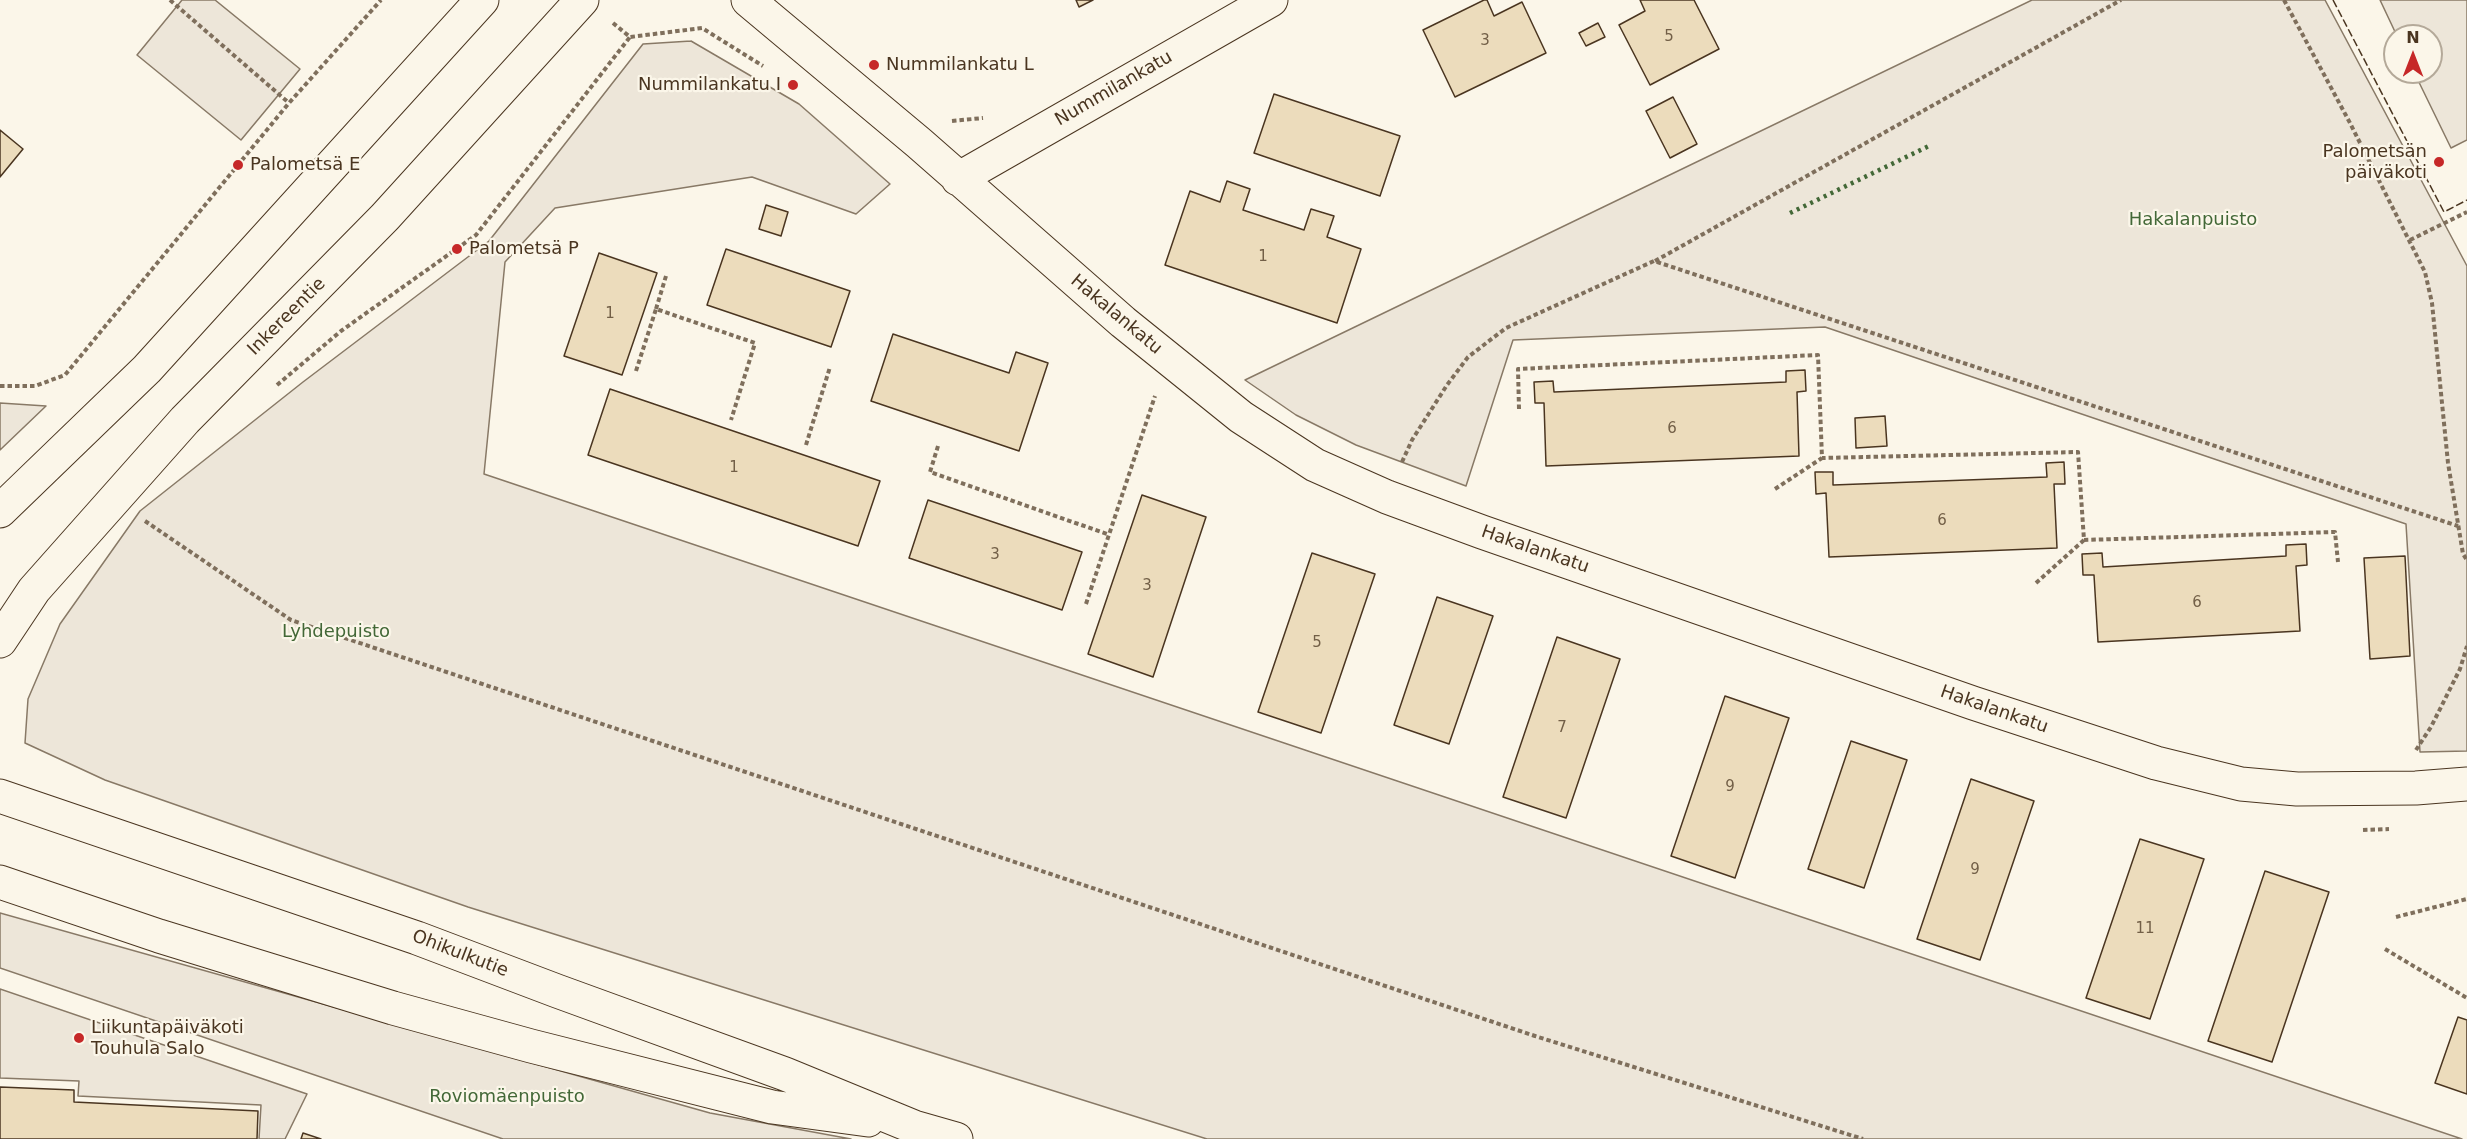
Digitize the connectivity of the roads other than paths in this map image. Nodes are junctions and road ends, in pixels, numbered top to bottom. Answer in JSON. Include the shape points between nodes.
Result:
{"nodes":[{"id":1,"x":482,"y":0,"type":"edge"},
{"id":2,"x":582,"y":0,"type":"edge"},
{"id":3,"x":748,"y":0,"type":"edge"},
{"id":4,"x":1271,"y":0,"type":"edge"},
{"id":5,"x":958,"y":179,"type":"junction"},
{"id":6,"x":0,"y":511,"type":"edge"},
{"id":7,"x":0,"y":641,"type":"edge"},
{"id":8,"x":2467,"y":784,"type":"edge"},
{"id":9,"x":0,"y":796,"type":"edge"},
{"id":10,"x":0,"y":882,"type":"edge"},
{"id":11,"x":914,"y":1127,"type":"junction"},
{"id":12,"x":956,"y":1139,"type":"edge"}],
"edges":[{"from":1,"to":6,"type":"street","via":[[147,369]]},
{"from":2,"to":7,"type":"street","name":"Inkereentie","via":[[385,217],[177,428],[34,590]]},
{"from":3,"to":5,"type":"street","name":"Hakalankatu"},
{"from":4,"to":5,"type":"street","name":"Nummilankatu"},
{"from":5,"to":8,"type":"street","name":"Hakalankatu","via":[[1123,322],[1241,417],[1315,465],[1387,497],[2156,763],[2241,784],[2297,789]]},
{"from":9,"to":11,"type":"street","name":"Ohikulkutie","via":[[417,938],[785,1074]]},
{"from":10,"to":11,"type":"street","name":"Ohikulkutie","via":[[203,950],[531,1046],[772,1107]]},
{"from":11,"to":12,"type":"street","name":"Ohikulkutie"}]}
